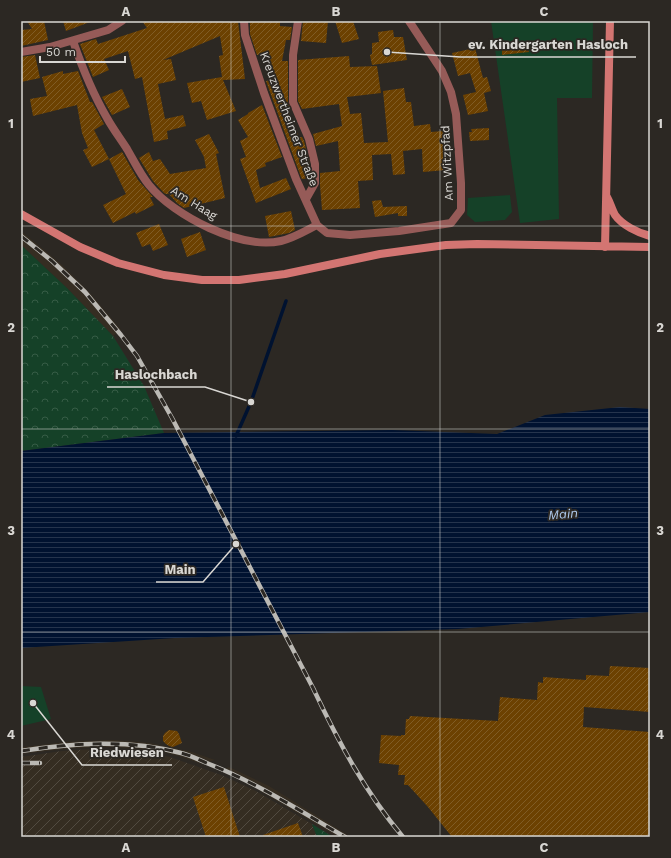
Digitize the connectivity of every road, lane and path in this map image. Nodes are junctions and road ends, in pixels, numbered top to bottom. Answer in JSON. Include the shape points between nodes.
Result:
{"nodes":[{"id":1,"x":122,"y":21,"type":"edge"},
{"id":2,"x":244,"y":21,"type":"edge"},
{"id":3,"x":298,"y":21,"type":"edge"},
{"id":4,"x":408,"y":21,"type":"edge"},
{"id":5,"x":610,"y":21,"type":"edge"},
{"id":6,"x":72,"y":41,"type":"junction"},
{"id":7,"x":21,"y":52,"type":"edge"},
{"id":8,"x":606,"y":194,"type":"junction"},
{"id":9,"x":306,"y":199,"type":"junction"},
{"id":10,"x":21,"y":214,"type":"edge"},
{"id":11,"x":317,"y":225,"type":"junction"},
{"id":12,"x":650,"y":236,"type":"edge"},
{"id":13,"x":604,"y":247,"type":"junction"},
{"id":14,"x":650,"y":247,"type":"edge"}],
"edges":[{"from":1,"to":6,"type":"street","via":[[108,30]]},
{"from":2,"to":9,"type":"street","name":"Kreuzwertheimer Straße","via":[[245,35],[264,93]]},
{"from":3,"to":9,"type":"street","via":[[293,55],[293,102],[309,139],[315,164],[315,183]]},
{"from":4,"to":11,"type":"street","name":"Am Witzpfad","via":[[442,71],[451,92],[456,114],[461,210],[451,223],[399,231],[350,235],[326,233]]},
{"from":5,"to":8,"type":"main road"},
{"from":6,"to":7,"type":"street"},
{"from":6,"to":11,"type":"street","name":"Am Haag","via":[[106,118],[150,186],[170,205],[220,233],[257,242],[280,241],[300,235]]},
{"from":8,"to":12,"type":"main road","via":[[615,214],[628,226]]},
{"from":8,"to":13,"type":"main road"},
{"from":9,"to":11,"type":"street","name":"Kreuzwertheimer Straße"},
{"from":10,"to":13,"type":"main road","via":[[80,247],[118,263],[164,275],[202,280],[239,280],[285,274],[380,254],[446,245]]},
{"from":13,"to":14,"type":"main road"}]}
